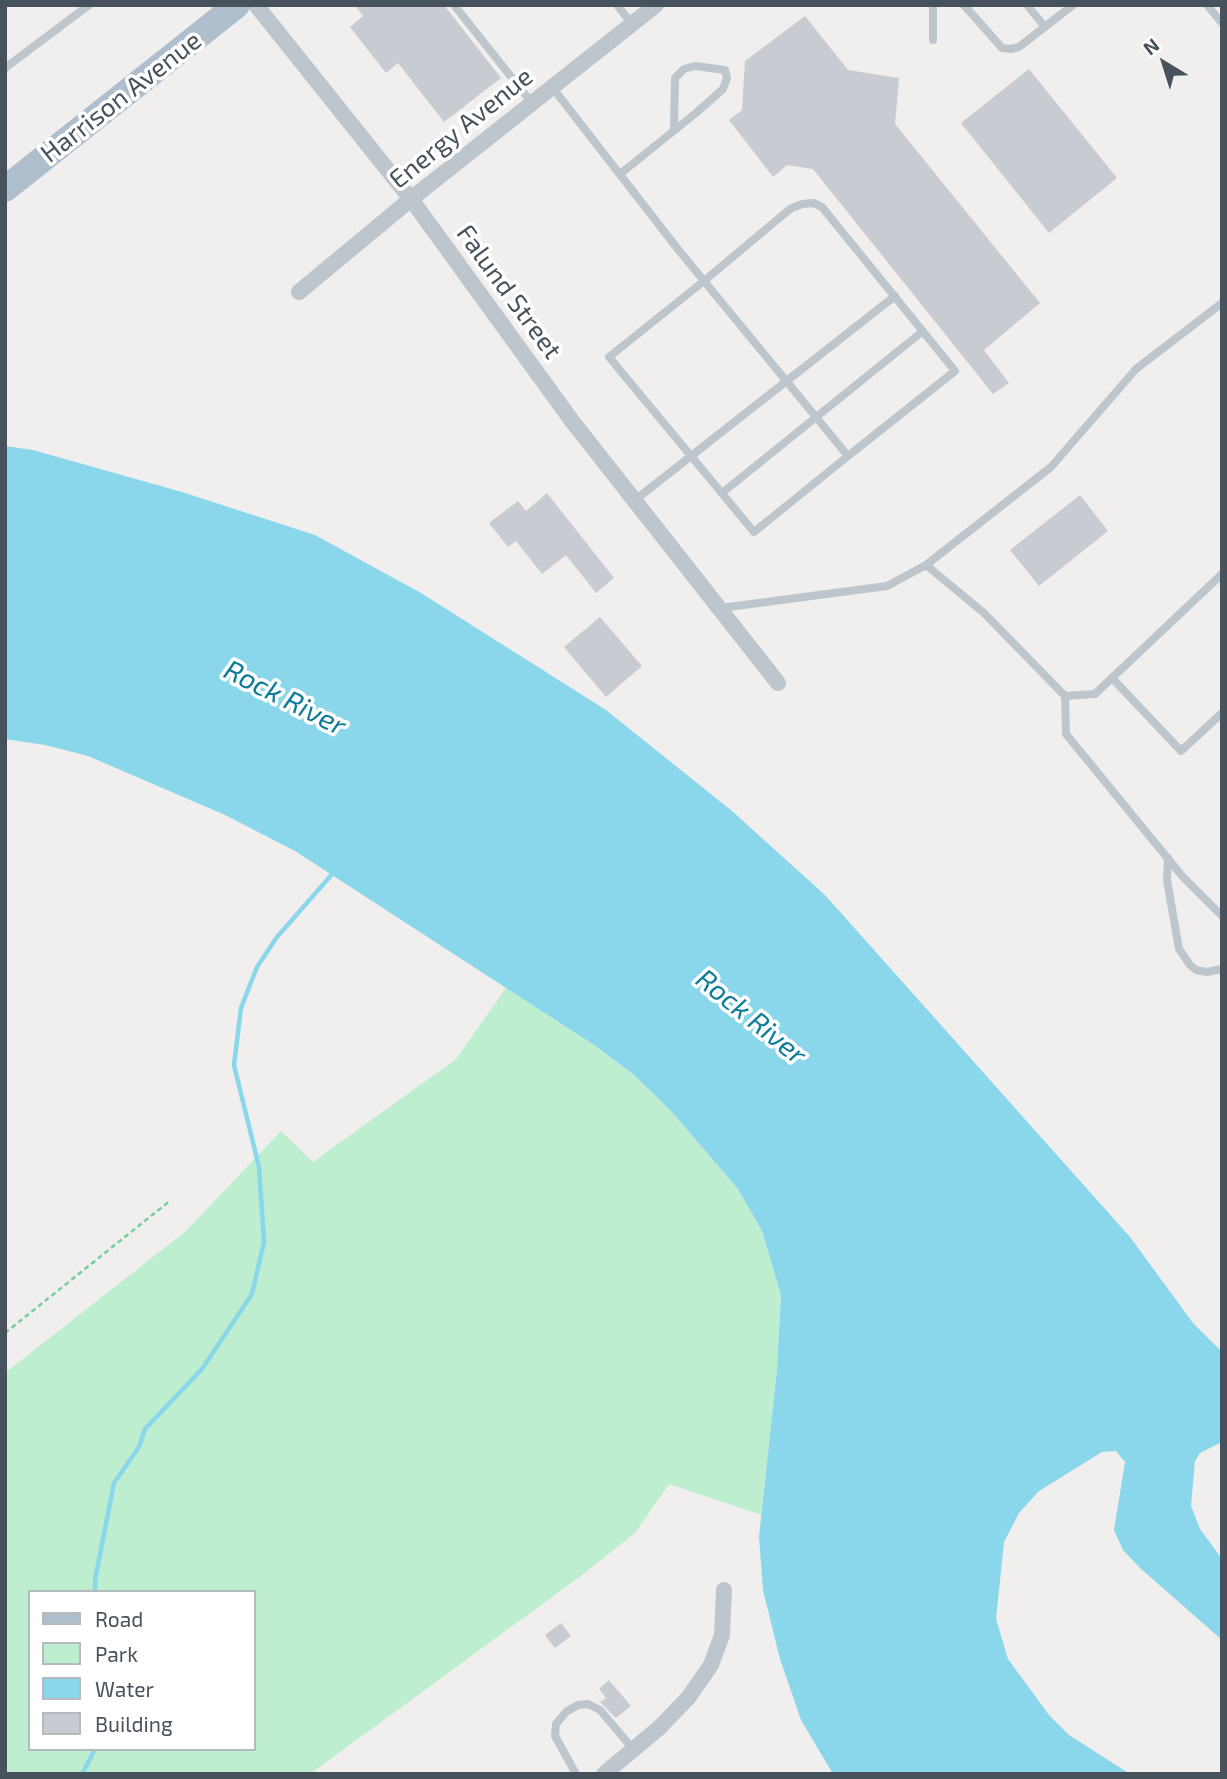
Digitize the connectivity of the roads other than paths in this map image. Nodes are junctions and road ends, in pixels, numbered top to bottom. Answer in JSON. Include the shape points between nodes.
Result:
{"nodes":[{"id":1,"x":89,"y":5,"type":"edge"},
{"id":2,"x":237,"y":5,"type":"edge"},
{"id":3,"x":256,"y":5,"type":"edge"},
{"id":4,"x":454,"y":5,"type":"edge"},
{"id":5,"x":617,"y":5,"type":"edge"},
{"id":6,"x":656,"y":5,"type":"edge"},
{"id":7,"x":933,"y":5,"type":"edge"},
{"id":8,"x":964,"y":5,"type":"edge"},
{"id":9,"x":1027,"y":5,"type":"edge"},
{"id":10,"x":1073,"y":5,"type":"edge"},
{"id":11,"x":1207,"y":5,"type":"edge"},
{"id":12,"x":1222,"y":23,"type":"edge"},
{"id":13,"x":632,"y":24,"type":"junction"},
{"id":14,"x":1045,"y":27,"type":"junction"},
{"id":15,"x":933,"y":40,"type":"dead end"},
{"id":16,"x":5,"y":68,"type":"edge"},
{"id":17,"x":552,"y":87,"type":"junction"},
{"id":18,"x":532,"y":103,"type":"junction"},
{"id":19,"x":674,"y":130,"type":"junction"},
{"id":20,"x":620,"y":174,"type":"junction"},
{"id":21,"x":5,"y":189,"type":"edge"},
{"id":22,"x":411,"y":199,"type":"junction"},
{"id":23,"x":704,"y":281,"type":"junction"},
{"id":24,"x":299,"y":292,"type":"dead end"},
{"id":25,"x":895,"y":296,"type":"junction"},
{"id":26,"x":1222,"y":303,"type":"edge"},
{"id":27,"x":923,"y":331,"type":"junction"},
{"id":28,"x":786,"y":381,"type":"junction"},
{"id":29,"x":815,"y":416,"type":"junction"},
{"id":30,"x":691,"y":456,"type":"junction"},
{"id":31,"x":848,"y":456,"type":"junction"},
{"id":32,"x":722,"y":493,"type":"junction"},
{"id":33,"x":635,"y":500,"type":"junction"},
{"id":34,"x":926,"y":565,"type":"junction"},
{"id":35,"x":1222,"y":574,"type":"edge"},
{"id":36,"x":721,"y":608,"type":"junction"},
{"id":37,"x":1112,"y":678,"type":"junction"},
{"id":38,"x":778,"y":683,"type":"dead end"},
{"id":39,"x":1065,"y":696,"type":"junction"},
{"id":40,"x":1222,"y":712,"type":"edge"},
{"id":41,"x":1168,"y":858,"type":"junction"},
{"id":42,"x":1222,"y":916,"type":"edge"},
{"id":43,"x":1222,"y":969,"type":"edge"},
{"id":44,"x":724,"y":1590,"type":"dead end"},
{"id":45,"x":633,"y":1749,"type":"junction"},
{"id":46,"x":576,"y":1774,"type":"edge"},
{"id":47,"x":604,"y":1774,"type":"edge"}],
"edges":[{"from":1,"to":16,"type":"lane"},
{"from":2,"to":21,"type":"main road","name":"Harrison Avenue"},
{"from":3,"to":22,"type":"street","name":"Falund Street"},
{"from":4,"to":18,"type":"lane"},
{"from":5,"to":13,"type":"lane"},
{"from":6,"to":13,"type":"street","name":"Energy Avenue"},
{"from":7,"to":15,"type":"lane"},
{"from":8,"to":14,"type":"lane","via":[[1002,48],[1019,47]]},
{"from":9,"to":14,"type":"lane"},
{"from":10,"to":14,"type":"lane"},
{"from":11,"to":12,"type":"lane"},
{"from":13,"to":17,"type":"street","name":"Energy Avenue"},
{"from":17,"to":18,"type":"street","name":"Energy Avenue"},
{"from":17,"to":20,"type":"lane"},
{"from":18,"to":22,"type":"street","name":"Energy Avenue"},
{"from":19,"to":19,"type":"lane","via":[[723,89],[725,70],[695,66],[676,78]]},
{"from":19,"to":20,"type":"lane"},
{"from":20,"to":23,"type":"lane"},
{"from":22,"to":24,"type":"street","name":"Energy Avenue"},
{"from":22,"to":33,"type":"street","name":"Falund Street"},
{"from":23,"to":25,"type":"lane","via":[[790,209],[813,203],[822,207]]},
{"from":23,"to":28,"type":"lane"},
{"from":23,"to":30,"type":"lane","via":[[610,357]]},
{"from":25,"to":27,"type":"lane"},
{"from":25,"to":28,"type":"lane"},
{"from":26,"to":34,"type":"lane","via":[[1136,369],[1051,467]]},
{"from":27,"to":29,"type":"lane"},
{"from":27,"to":31,"type":"lane","via":[[956,371]]},
{"from":28,"to":29,"type":"lane"},
{"from":28,"to":30,"type":"lane"},
{"from":29,"to":31,"type":"lane"},
{"from":29,"to":32,"type":"lane"},
{"from":30,"to":32,"type":"lane"},
{"from":30,"to":33,"type":"lane"},
{"from":31,"to":32,"type":"lane","via":[[754,532]]},
{"from":33,"to":36,"type":"street","name":"Falund Street"},
{"from":34,"to":36,"type":"lane","via":[[887,586]]},
{"from":34,"to":39,"type":"lane","via":[[984,612]]},
{"from":35,"to":37,"type":"lane"},
{"from":36,"to":38,"type":"street","name":"Falund Street"},
{"from":37,"to":39,"type":"lane","via":[[1095,694]]},
{"from":37,"to":40,"type":"lane","via":[[1181,751]]},
{"from":39,"to":41,"type":"lane","via":[[1066,734]]},
{"from":41,"to":42,"type":"lane"},
{"from":41,"to":43,"type":"lane","via":[[1167,880],[1179,949],[1196,970]]},
{"from":44,"to":45,"type":"street","via":[[722,1635],[712,1665],[688,1698]]},
{"from":45,"to":46,"type":"lane","via":[[600,1710],[578,1705],[556,1724],[555,1736]]},
{"from":45,"to":47,"type":"street"}]}
